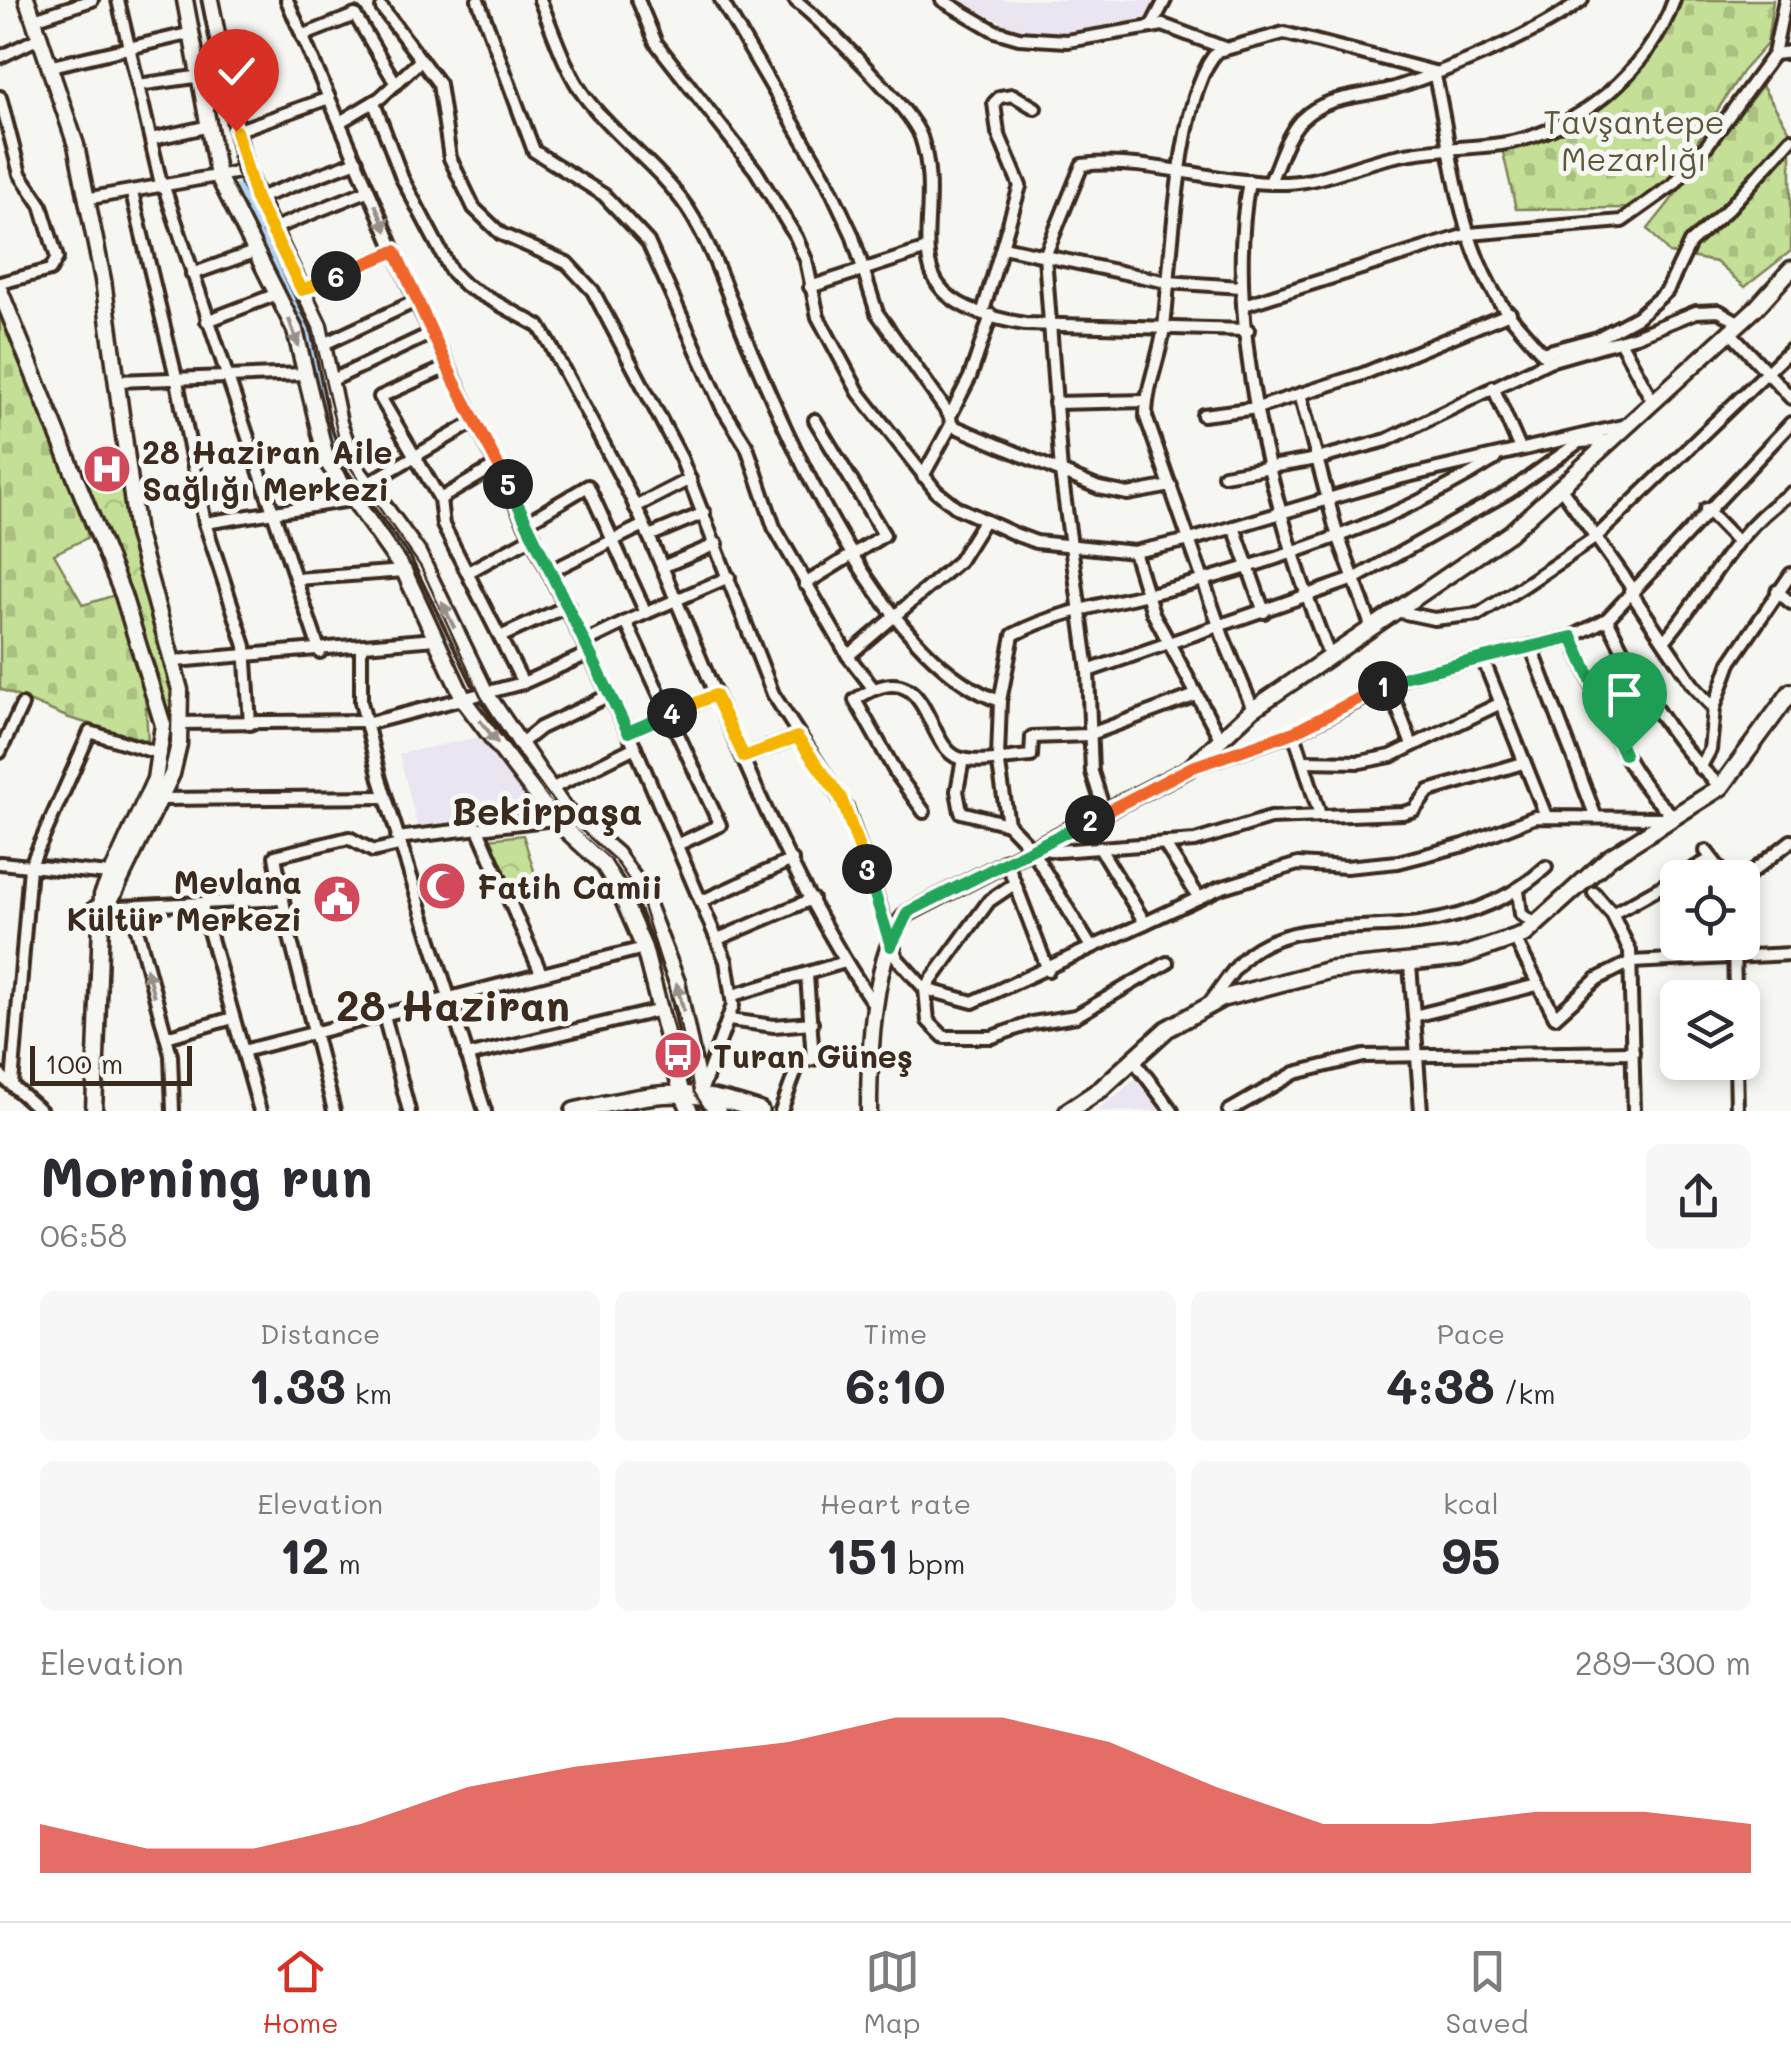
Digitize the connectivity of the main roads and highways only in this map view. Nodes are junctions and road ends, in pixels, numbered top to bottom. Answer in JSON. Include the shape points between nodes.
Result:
{"nodes":[{"id":1,"x":27,"y":0,"type":"edge"},
{"id":2,"x":185,"y":0,"type":"edge"},
{"id":3,"x":210,"y":0,"type":"edge"},
{"id":4,"x":231,"y":173,"type":"junction"},
{"id":5,"x":1791,"y":268,"type":"edge"},
{"id":6,"x":0,"y":287,"type":"edge"},
{"id":7,"x":0,"y":302,"type":"edge"},
{"id":8,"x":1791,"y":692,"type":"edge"},
{"id":9,"x":159,"y":754,"type":"junction"},
{"id":10,"x":98,"y":909,"type":"junction"},
{"id":11,"x":681,"y":1092,"type":"junction"},
{"id":12,"x":700,"y":1092,"type":"junction"},
{"id":13,"x":620,"y":1106,"type":"edge"},
{"id":14,"x":91,"y":1111,"type":"edge"},
{"id":15,"x":574,"y":1111,"type":"edge"},
{"id":16,"x":690,"y":1111,"type":"edge"},
{"id":17,"x":718,"y":1111,"type":"edge"},
{"id":18,"x":760,"y":1111,"type":"edge"},
{"id":19,"x":869,"y":1111,"type":"edge"},
{"id":20,"x":1068,"y":1111,"type":"edge"}],
"edges":[{"from":1,"to":10,"type":"main road","via":[[72,129],[140,546],[175,661],[180,724],[161,799],[111,899]]},
{"from":2,"to":4,"type":"main road","via":[[210,126]]},
{"from":3,"to":4,"type":"main road","via":[[236,131]]},
{"from":4,"to":11,"type":"main road","one_way":true,"via":[[254,252],[295,330],[327,462],[404,571],[465,702],[554,819],[610,872],[644,948]]},
{"from":12,"to":4,"type":"main road","one_way":true,"via":[[676,982],[640,887],[622,861],[576,822],[486,696],[418,553],[344,440],[324,344],[302,290],[256,199]]},
{"from":5,"to":19,"type":"main road","via":[[1735,328],[1510,533],[1253,709],[1190,768],[908,912],[891,946],[876,1007],[868,1050]]},
{"from":6,"to":9,"type":"main road","via":[[148,666],[164,725]]},
{"from":7,"to":9,"type":"main road","via":[[137,650],[157,716]]},
{"from":8,"to":20,"type":"main road","via":[[1721,788],[1609,858],[1515,939],[1460,957],[1302,975],[1207,1005]]},
{"from":9,"to":10,"type":"main road","via":[[106,873]]},
{"from":10,"to":14,"type":"main road"},
{"from":11,"to":12,"type":"main road"},
{"from":11,"to":13,"type":"main road"},
{"from":11,"to":16,"type":"main road"},
{"from":12,"to":17,"type":"main road"},
{"from":12,"to":18,"type":"main road"},
{"from":13,"to":15,"type":"main road"}]}
